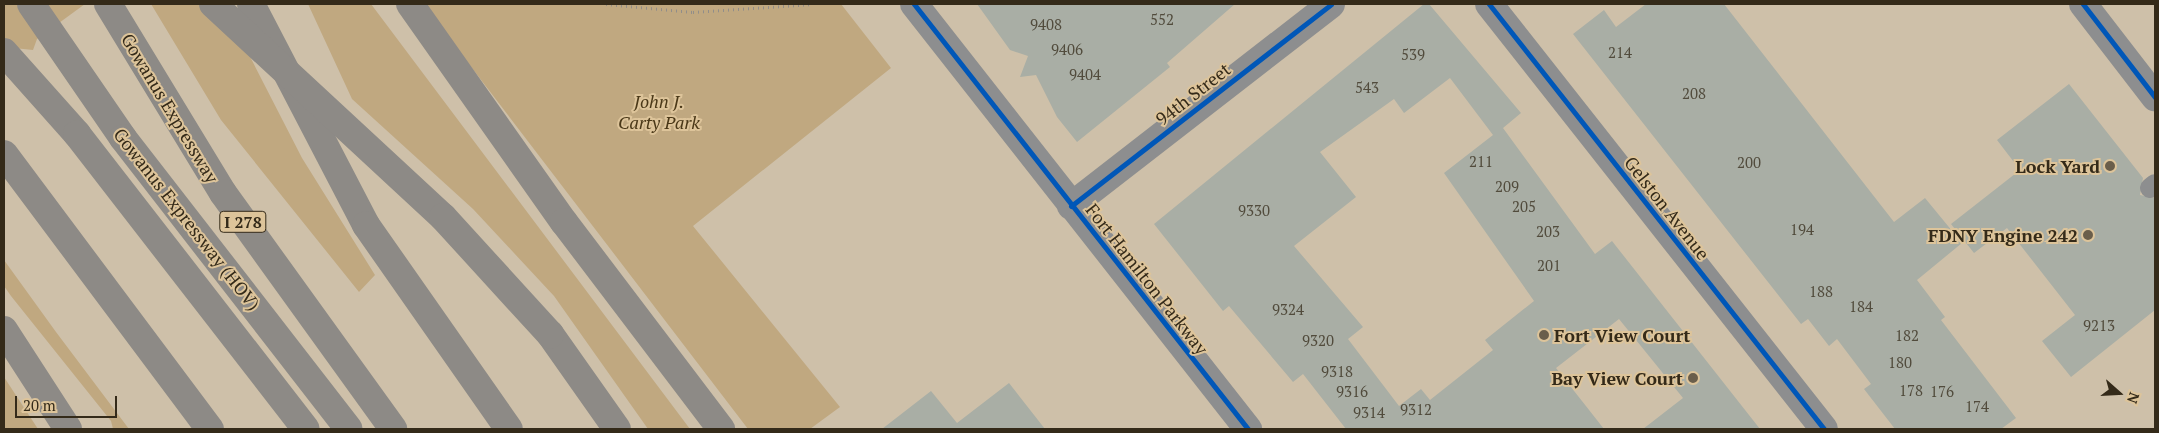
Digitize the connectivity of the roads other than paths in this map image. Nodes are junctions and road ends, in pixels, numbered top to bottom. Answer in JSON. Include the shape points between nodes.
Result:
{"nodes":[{"id":1,"x":32,"y":4,"type":"edge"},
{"id":2,"x":108,"y":4,"type":"edge"},
{"id":3,"x":213,"y":4,"type":"edge"},
{"id":4,"x":251,"y":4,"type":"edge"},
{"id":5,"x":410,"y":4,"type":"edge"},
{"id":6,"x":914,"y":4,"type":"edge"},
{"id":7,"x":1331,"y":4,"type":"edge"},
{"id":8,"x":1489,"y":4,"type":"edge"},
{"id":9,"x":2083,"y":4,"type":"edge"},
{"id":10,"x":4,"y":52,"type":"edge"},
{"id":11,"x":2155,"y":97,"type":"edge"},
{"id":12,"x":4,"y":154,"type":"edge"},
{"id":13,"x":1071,"y":206,"type":"junction"},
{"id":14,"x":4,"y":330,"type":"edge"},
{"id":15,"x":68,"y":429,"type":"edge"},
{"id":16,"x":210,"y":429,"type":"edge"},
{"id":17,"x":306,"y":429,"type":"edge"},
{"id":18,"x":349,"y":429,"type":"edge"},
{"id":19,"x":393,"y":429,"type":"edge"},
{"id":20,"x":510,"y":429,"type":"edge"},
{"id":21,"x":616,"y":429,"type":"edge"},
{"id":22,"x":721,"y":429,"type":"edge"},
{"id":23,"x":1248,"y":429,"type":"edge"},
{"id":24,"x":1824,"y":429,"type":"edge"}],
"edges":[{"from":1,"to":18,"type":"highway","name":"Gowanus Expressway (HOV)","number":"I 278","via":[[124,138]]},
{"from":2,"to":19,"type":"highway","name":"Gowanus Expressway","number":"I 278","via":[[223,193]]},
{"from":3,"to":21,"type":"highway","bridge":true,"via":[[442,217],[550,334]]},
{"from":4,"to":20,"type":"highway","via":[[366,225]]},
{"from":5,"to":22,"type":"highway","via":[[564,222]]},
{"from":6,"to":13,"type":"street","name":"Fort Hamilton Parkway"},
{"from":7,"to":13,"type":"street","name":"94th Street"},
{"from":8,"to":24,"type":"street","name":"Gelston Avenue"},
{"from":9,"to":11,"type":"street"},
{"from":10,"to":17,"type":"highway","via":[[124,193]]},
{"from":12,"to":16,"type":"highway"},
{"from":13,"to":23,"type":"street","name":"Fort Hamilton Parkway"},
{"from":14,"to":15,"type":"highway"}]}
